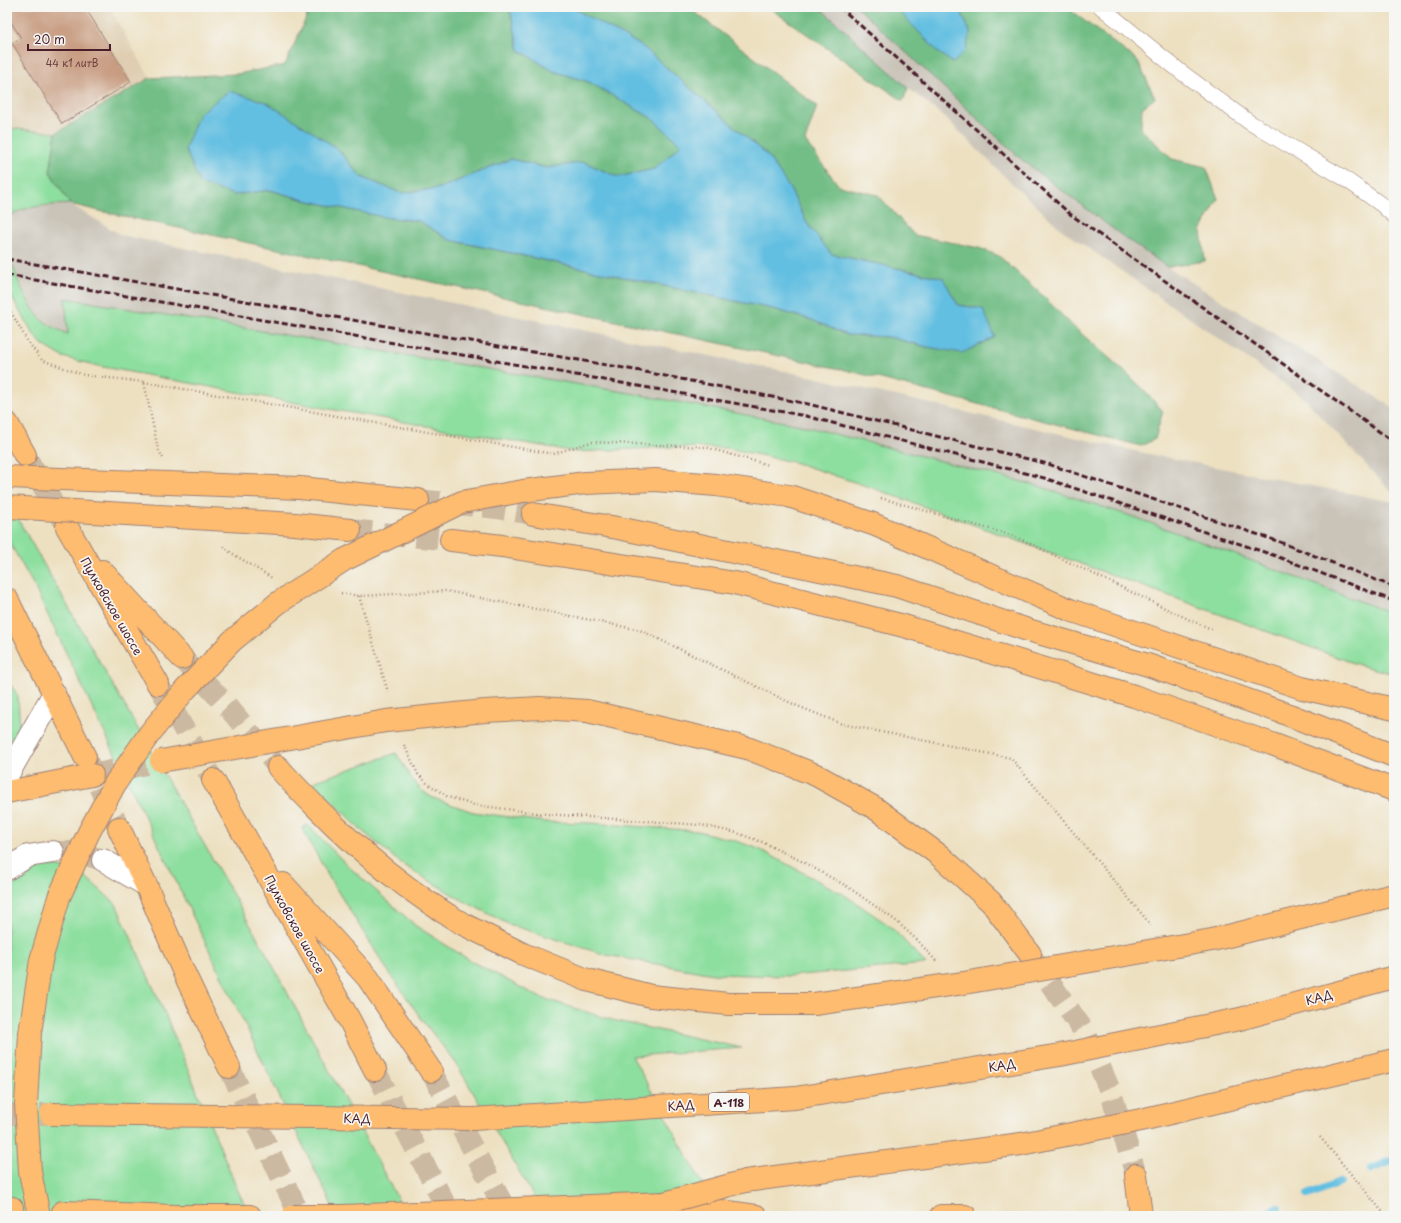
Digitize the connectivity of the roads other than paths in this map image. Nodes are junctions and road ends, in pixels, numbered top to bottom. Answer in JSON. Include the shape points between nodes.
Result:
{"nodes":[{"id":1,"x":1101,"y":7,"type":"edge"},
{"id":2,"x":1394,"y":216,"type":"edge"},
{"id":3,"x":7,"y":423,"type":"edge"},
{"id":4,"x":25,"y":455,"type":"tunnel mouth"},
{"id":5,"x":7,"y":477,"type":"edge"},
{"id":6,"x":418,"y":500,"type":"tunnel mouth"},
{"id":7,"x":7,"y":507,"type":"edge"},
{"id":8,"x":533,"y":514,"type":"tunnel mouth"},
{"id":9,"x":350,"y":530,"type":"tunnel mouth"},
{"id":10,"x":451,"y":540,"type":"tunnel mouth"},
{"id":11,"x":7,"y":599,"type":"edge"},
{"id":12,"x":182,"y":658,"type":"tunnel mouth"},
{"id":13,"x":158,"y":684,"type":"tunnel mouth"},
{"id":14,"x":54,"y":693,"type":"junction"},
{"id":15,"x":1394,"y":709,"type":"edge"},
{"id":16,"x":1394,"y":756,"type":"edge"},
{"id":17,"x":160,"y":761,"type":"tunnel mouth"},
{"id":18,"x":278,"y":767,"type":"tunnel mouth"},
{"id":19,"x":7,"y":776,"type":"edge"},
{"id":20,"x":213,"y":780,"type":"tunnel mouth"},
{"id":21,"x":1394,"y":790,"type":"edge"},
{"id":22,"x":7,"y":792,"type":"edge"},
{"id":23,"x":119,"y":828,"type":"tunnel mouth"},
{"id":24,"x":53,"y":852,"type":"tunnel mouth"},
{"id":25,"x":255,"y":853,"type":"junction"},
{"id":26,"x":103,"y":860,"type":"tunnel mouth"},
{"id":27,"x":7,"y":869,"type":"edge"},
{"id":28,"x":146,"y":885,"type":"junction"},
{"id":29,"x":1394,"y":895,"type":"edge"},
{"id":30,"x":1030,"y":954,"type":"tunnel mouth"},
{"id":31,"x":1394,"y":977,"type":"edge"},
{"id":32,"x":1394,"y":1060,"type":"edge"},
{"id":33,"x":228,"y":1067,"type":"tunnel mouth"},
{"id":34,"x":375,"y":1070,"type":"tunnel mouth"},
{"id":35,"x":431,"y":1071,"type":"tunnel mouth"},
{"id":36,"x":51,"y":1114,"type":"tunnel mouth"},
{"id":37,"x":1136,"y":1175,"type":"tunnel mouth"},
{"id":38,"x":664,"y":1203,"type":"junction"},
{"id":39,"x":64,"y":1212,"type":"dead end"},
{"id":40,"x":39,"y":1216,"type":"edge"},
{"id":41,"x":250,"y":1216,"type":"edge"},
{"id":42,"x":293,"y":1216,"type":"edge"},
{"id":43,"x":756,"y":1216,"type":"edge"},
{"id":44,"x":942,"y":1216,"type":"edge"},
{"id":45,"x":965,"y":1216,"type":"edge"},
{"id":46,"x":1141,"y":1216,"type":"edge"}],
"edges":[{"from":1,"to":2,"type":"lane","via":[[1181,72],[1249,122],[1344,178]]},
{"from":3,"to":4,"type":"main road"},
{"from":5,"to":6,"type":"main road","bridge":true,"via":[[300,488]]},
{"from":7,"to":9,"type":"main road","bridge":true,"via":[[295,524]]},
{"from":8,"to":16,"type":"main road","via":[[618,528],[897,586],[1028,630],[1148,665],[1284,713]]},
{"from":10,"to":21,"type":"main road","via":[[735,583],[904,626],[1134,696]]},
{"from":11,"to":14,"type":"main road"},
{"from":12,"to":13,"type":"main road","name":"Пулковское шоссе","via":[[71,534]]},
{"from":14,"to":19,"type":"street"},
{"from":14,"to":22,"type":"main road","via":[[89,766]]},
{"from":15,"to":40,"type":"main road","bridge":true,"via":[[1302,688],[1070,610],[873,524],[789,496],[716,485],[655,480],[586,483],[462,502],[344,560],[278,603],[232,641],[185,690],[150,732],[116,782],[59,897],[41,960],[30,1033],[26,1104],[30,1172]]},
{"from":17,"to":30,"type":"main road","bridge":true,"via":[[386,721],[540,708],[587,712],[747,748],[816,775],[875,808],[939,855],[991,902]]},
{"from":18,"to":29,"type":"main road","bridge":true,"via":[[343,834],[396,880],[446,914],[523,954],[587,980],[651,996],[728,1004],[814,1004],[964,983],[1212,940]]},
{"from":20,"to":25,"type":"main road","name":"Пулковское шоссе"},
{"from":23,"to":28,"type":"main road"},
{"from":24,"to":27,"type":"street","via":[[28,856]]},
{"from":25,"to":34,"type":"main road","name":"Пулковское шоссе"},
{"from":25,"to":35,"type":"main road","via":[[368,978]]},
{"from":26,"to":28,"type":"street"},
{"from":28,"to":33,"type":"main road"},
{"from":31,"to":36,"type":"main road","name":"КАД","number":"А-118","bridge":true,"via":[[1240,1019],[1060,1055],[795,1098],[473,1119]]},
{"from":32,"to":38,"type":"main road","bridge":true,"via":[[1141,1120],[1021,1144],[745,1181]]},
{"from":37,"to":46,"type":"main road"},
{"from":38,"to":42,"type":"main road","bridge":true},
{"from":38,"to":43,"type":"main road"},
{"from":39,"to":41,"type":"main road"},
{"from":44,"to":45,"type":"main road"}]}
